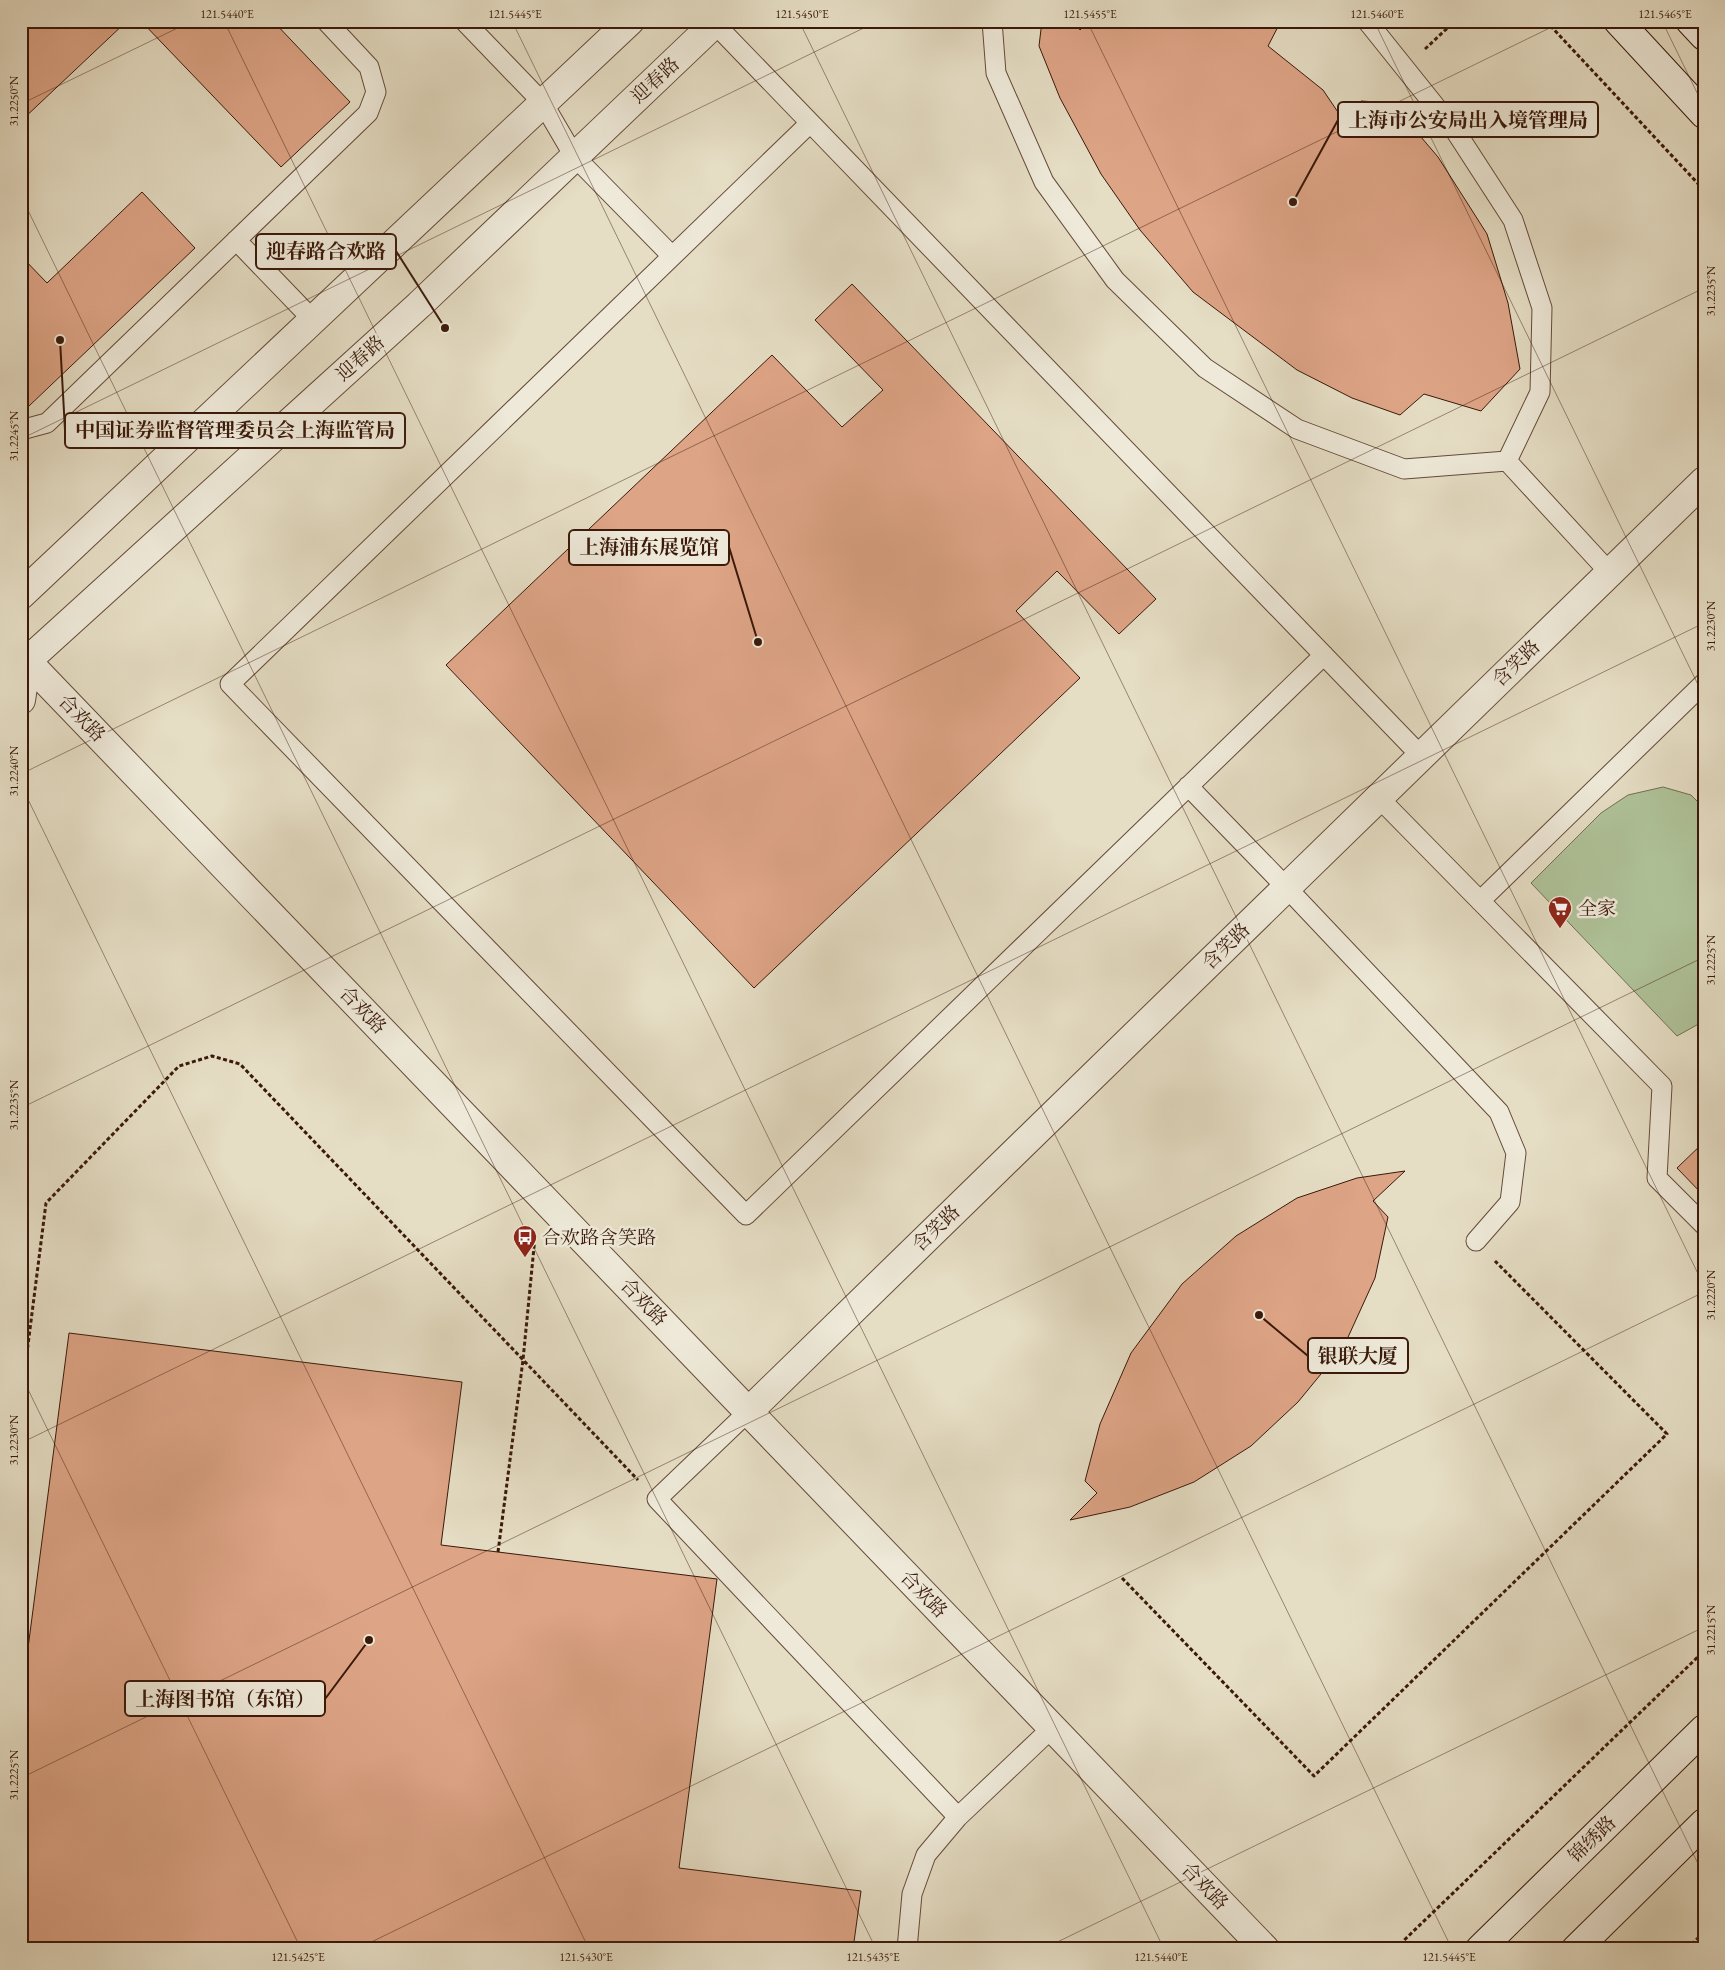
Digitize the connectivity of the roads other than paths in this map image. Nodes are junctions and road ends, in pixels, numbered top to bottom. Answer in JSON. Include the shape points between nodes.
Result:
{"nodes":[{"id":1,"x":326,"y":21,"type":"edge"},
{"id":2,"x":464,"y":21,"type":"edge"},
{"id":3,"x":630,"y":21,"type":"edge"},
{"id":4,"x":992,"y":21,"type":"edge"},
{"id":5,"x":1367,"y":21,"type":"edge"},
{"id":6,"x":1618,"y":21,"type":"edge"},
{"id":7,"x":1690,"y":21,"type":"edge"},
{"id":8,"x":716,"y":23,"type":"edge"},
{"id":9,"x":1704,"y":36,"type":"edge"},
{"id":10,"x":543,"y":103,"type":"junction"},
{"id":11,"x":1704,"y":114,"type":"edge"},
{"id":12,"x":810,"y":123,"type":"junction"},
{"id":13,"x":574,"y":156,"type":"junction"},
{"id":14,"x":236,"y":240,"type":"junction"},
{"id":15,"x":672,"y":256,"type":"junction"},
{"id":16,"x":313,"y":320,"type":"junction"},
{"id":17,"x":21,"y":430,"type":"edge"},
{"id":18,"x":1507,"y":461,"type":"junction"},
{"id":19,"x":1704,"y":481,"type":"edge"},
{"id":20,"x":1610,"y":572,"type":"junction"},
{"id":21,"x":21,"y":595,"type":"edge"},
{"id":22,"x":1324,"y":655,"type":"junction"},
{"id":23,"x":24,"y":658,"type":"edge"},
{"id":24,"x":1704,"y":683,"type":"edge"},
{"id":25,"x":21,"y":700,"type":"edge"},
{"id":26,"x":1421,"y":756,"type":"junction"},
{"id":27,"x":1188,"y":786,"type":"junction"},
{"id":28,"x":1378,"y":798,"type":"junction"},
{"id":29,"x":1286,"y":887,"type":"junction"},
{"id":30,"x":1480,"y":901,"type":"junction"},
{"id":31,"x":1704,"y":1225,"type":"edge"},
{"id":32,"x":1476,"y":1240,"type":"road end"},
{"id":33,"x":749,"y":1411,"type":"junction"},
{"id":34,"x":1052,"y":1727,"type":"junction"},
{"id":35,"x":1704,"y":1729,"type":"edge"},
{"id":36,"x":958,"y":1817,"type":"junction"},
{"id":37,"x":1704,"y":1823,"type":"edge"},
{"id":38,"x":907,"y":1949,"type":"edge"},
{"id":39,"x":1265,"y":1949,"type":"edge"},
{"id":40,"x":1480,"y":1949,"type":"edge"},
{"id":41,"x":1576,"y":1949,"type":"edge"}],
"edges":[{"from":1,"to":14,"type":"lane","via":[[369,67],[376,92],[368,113]]},
{"from":2,"to":10,"type":"lane"},
{"from":3,"to":10,"type":"street"},
{"from":4,"to":18,"type":"lane","via":[[996,73],[1044,182],[1115,280],[1205,368],[1297,429],[1404,469]]},
{"from":5,"to":18,"type":"lane","via":[[1456,132],[1513,220],[1542,308],[1540,392]]},
{"from":6,"to":11,"type":"street"},
{"from":7,"to":9,"type":"street"},
{"from":8,"to":12,"type":"lane"},
{"from":8,"to":13,"type":"street","name":"迎春路"},
{"from":10,"to":13,"type":"lane"},
{"from":10,"to":16,"type":"street"},
{"from":12,"to":15,"type":"lane"},
{"from":12,"to":22,"type":"lane"},
{"from":13,"to":15,"type":"lane"},
{"from":13,"to":23,"type":"street","name":"迎春路","via":[[418,305]]},
{"from":14,"to":16,"type":"lane"},
{"from":14,"to":17,"type":"lane","via":[[47,422]]},
{"from":15,"to":27,"type":"lane","via":[[230,684],[746,1215]]},
{"from":16,"to":21,"type":"street"},
{"from":18,"to":20,"type":"lane"},
{"from":19,"to":20,"type":"street","name":"含笑路"},
{"from":20,"to":26,"type":"street","name":"含笑路"},
{"from":22,"to":26,"type":"lane"},
{"from":22,"to":27,"type":"lane"},
{"from":23,"to":25,"type":"street"},
{"from":23,"to":33,"type":"street","name":"合欢路"},
{"from":24,"to":30,"type":"lane"},
{"from":26,"to":28,"type":"street","name":"含笑路"},
{"from":27,"to":29,"type":"lane"},
{"from":28,"to":29,"type":"street","name":"含笑路"},
{"from":28,"to":30,"type":"lane"},
{"from":29,"to":32,"type":"lane","via":[[1499,1112],[1516,1153],[1510,1202]]},
{"from":29,"to":33,"type":"street","name":"含笑路"},
{"from":30,"to":31,"type":"lane","via":[[1662,1086],[1656,1178]]},
{"from":33,"to":34,"type":"street","name":"合欢路"},
{"from":33,"to":36,"type":"lane","via":[[657,1499]]},
{"from":34,"to":36,"type":"lane"},
{"from":34,"to":39,"type":"street","name":"合欢路"},
{"from":35,"to":40,"type":"street","name":"锦绣路"},
{"from":36,"to":38,"type":"lane","via":[[926,1855],[912,1894]]},
{"from":37,"to":41,"type":"street"}]}
